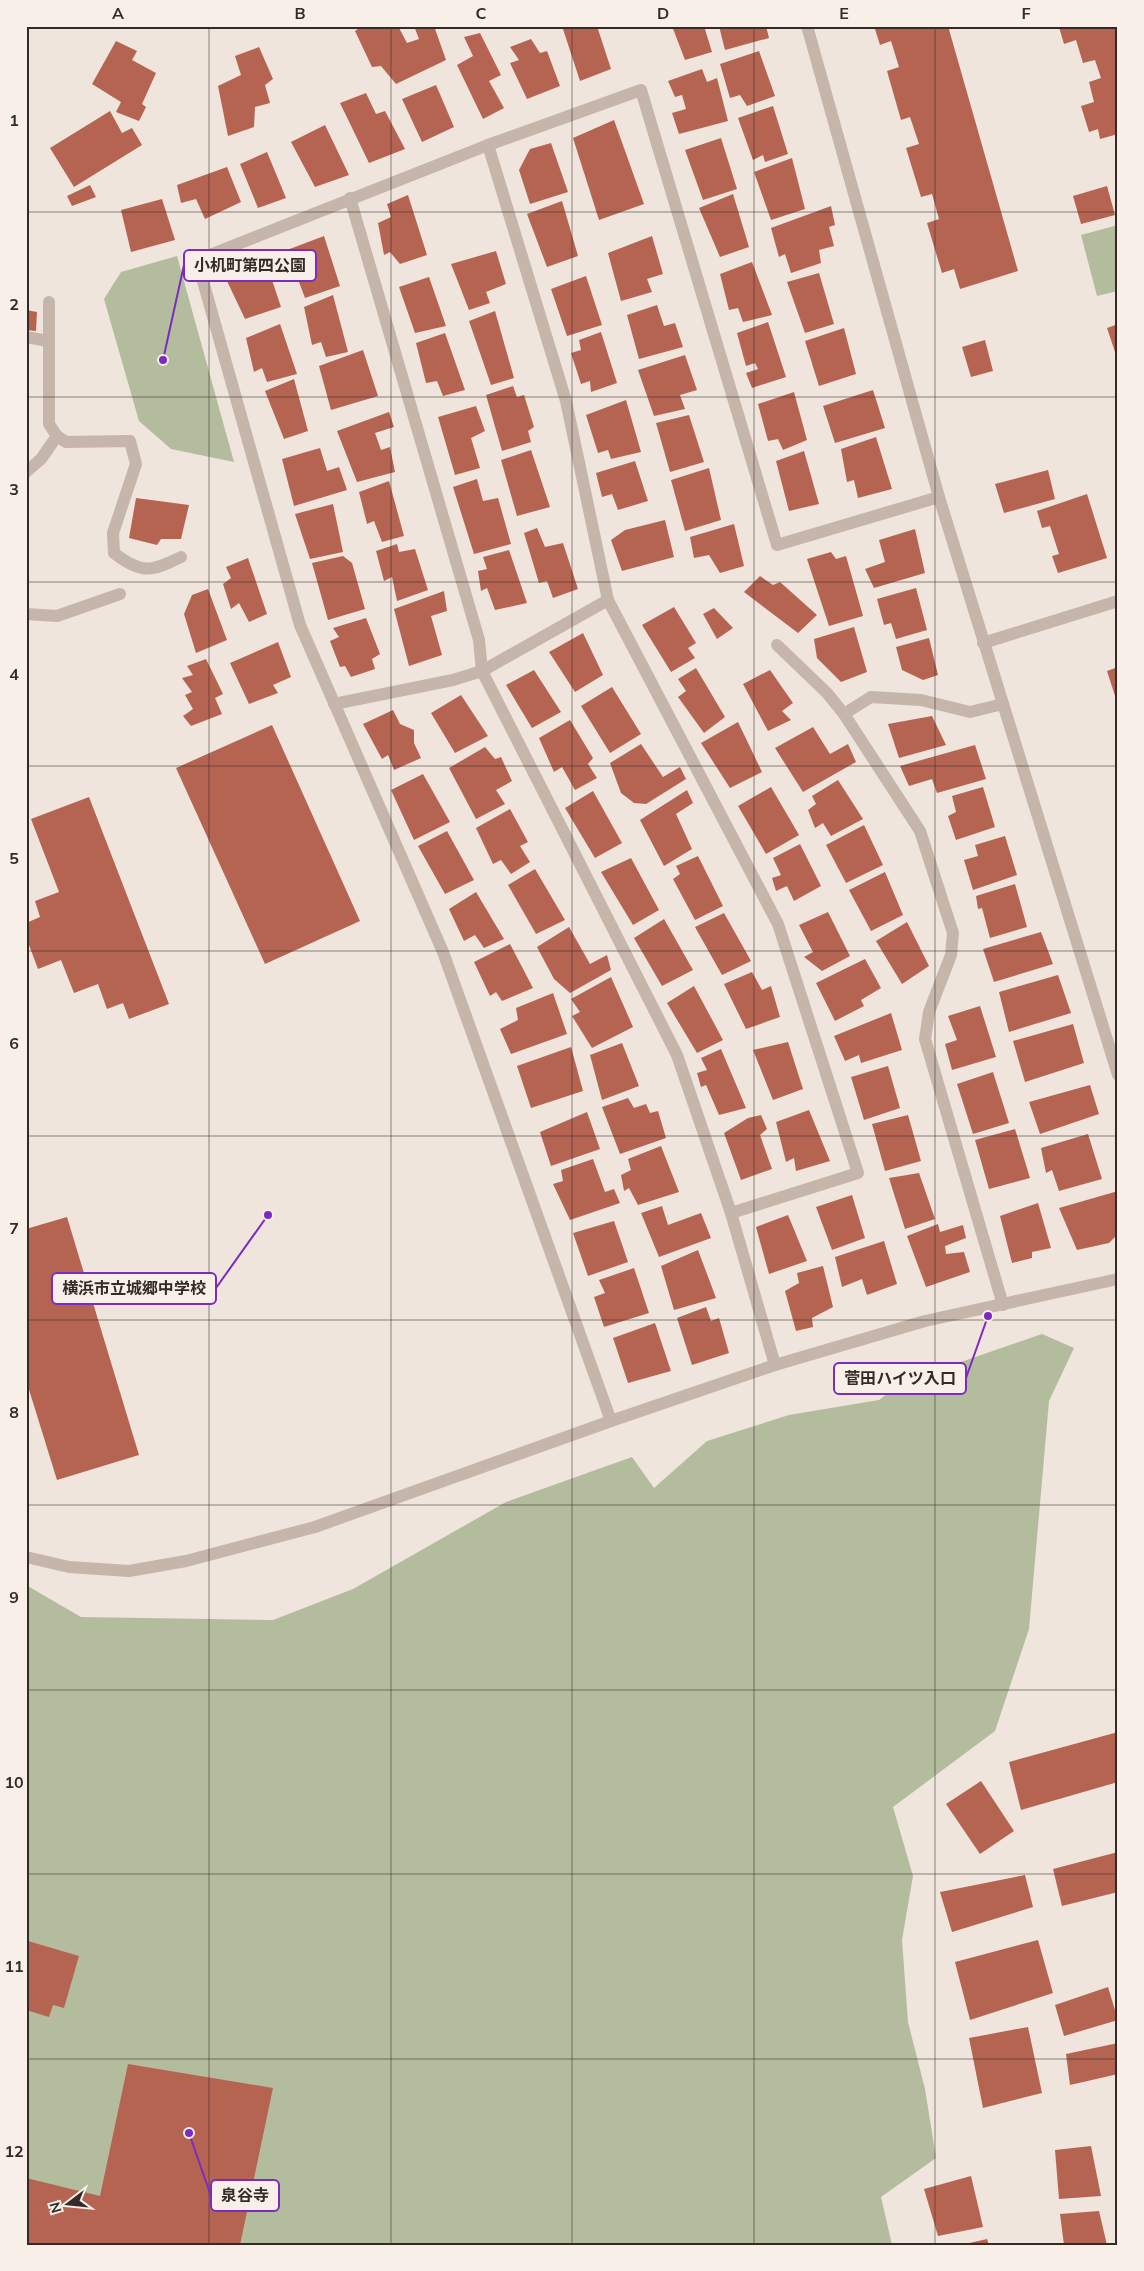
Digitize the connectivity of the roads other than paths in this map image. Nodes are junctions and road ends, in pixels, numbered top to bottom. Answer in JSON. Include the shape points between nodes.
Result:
{"nodes":[{"id":1,"x":807,"y":26,"type":"edge"},
{"id":2,"x":488,"y":145,"type":"junction"},
{"id":3,"x":350,"y":198,"type":"junction"},
{"id":4,"x":49,"y":302,"type":"dead end"},
{"id":5,"x":26,"y":337,"type":"edge"},
{"id":6,"x":48,"y":341,"type":"junction"},
{"id":7,"x":56,"y":436,"type":"junction"},
{"id":8,"x":26,"y":472,"type":"edge"},
{"id":9,"x":939,"y":497,"type":"junction"},
{"id":10,"x":181,"y":557,"type":"dead end"},
{"id":11,"x":120,"y":594,"type":"dead end"},
{"id":12,"x":608,"y":600,"type":"junction"},
{"id":13,"x":1118,"y":601,"type":"edge"},
{"id":14,"x":26,"y":614,"type":"edge"},
{"id":15,"x":983,"y":643,"type":"junction"},
{"id":16,"x":777,"y":645,"type":"dead end"},
{"id":17,"x":482,"y":671,"type":"junction"},
{"id":18,"x":334,"y":704,"type":"junction"},
{"id":19,"x":1003,"y":704,"type":"junction"},
{"id":20,"x":844,"y":714,"type":"junction"},
{"id":21,"x":1118,"y":1075,"type":"edge"},
{"id":22,"x":731,"y":1214,"type":"junction"},
{"id":23,"x":1118,"y":1278,"type":"edge"},
{"id":24,"x":1003,"y":1305,"type":"junction"},
{"id":25,"x":774,"y":1365,"type":"junction"},
{"id":26,"x":611,"y":1421,"type":"junction"},
{"id":27,"x":26,"y":1557,"type":"edge"}],
"edges":[{"from":1,"to":9,"type":"street"},
{"from":2,"to":3,"type":"street"},
{"from":2,"to":9,"type":"street","via":[[641,90],[777,545]]},
{"from":2,"to":12,"type":"street","via":[[566,401]]},
{"from":3,"to":17,"type":"street","via":[[479,640]]},
{"from":3,"to":18,"type":"street","via":[[197,260],[300,625]]},
{"from":4,"to":6,"type":"street"},
{"from":5,"to":6,"type":"street"},
{"from":6,"to":7,"type":"street","via":[[49,424]]},
{"from":7,"to":8,"type":"street","via":[[41,459]]},
{"from":7,"to":10,"type":"street","via":[[66,442],[130,442],[136,464],[113,533],[114,553],[130,566],[148,570]]},
{"from":9,"to":15,"type":"street"},
{"from":11,"to":14,"type":"street","via":[[58,616]]},
{"from":12,"to":17,"type":"street"},
{"from":12,"to":22,"type":"street","via":[[778,924],[858,1173]]},
{"from":13,"to":15,"type":"street"},
{"from":15,"to":19,"type":"street"},
{"from":16,"to":20,"type":"street"},
{"from":17,"to":18,"type":"street"},
{"from":17,"to":22,"type":"street","via":[[677,1055]]},
{"from":18,"to":26,"type":"street","via":[[443,952]]},
{"from":19,"to":20,"type":"street","via":[[970,712],[921,700],[871,697]]},
{"from":19,"to":21,"type":"street"},
{"from":20,"to":24,"type":"street","via":[[920,831],[954,933],[950,955],[929,1012],[925,1039]]},
{"from":22,"to":25,"type":"street"},
{"from":23,"to":24,"type":"street"},
{"from":24,"to":25,"type":"street","via":[[925,1321]]},
{"from":25,"to":26,"type":"street"},
{"from":26,"to":27,"type":"street","via":[[315,1527],[186,1561],[129,1571],[70,1567]]}]}
